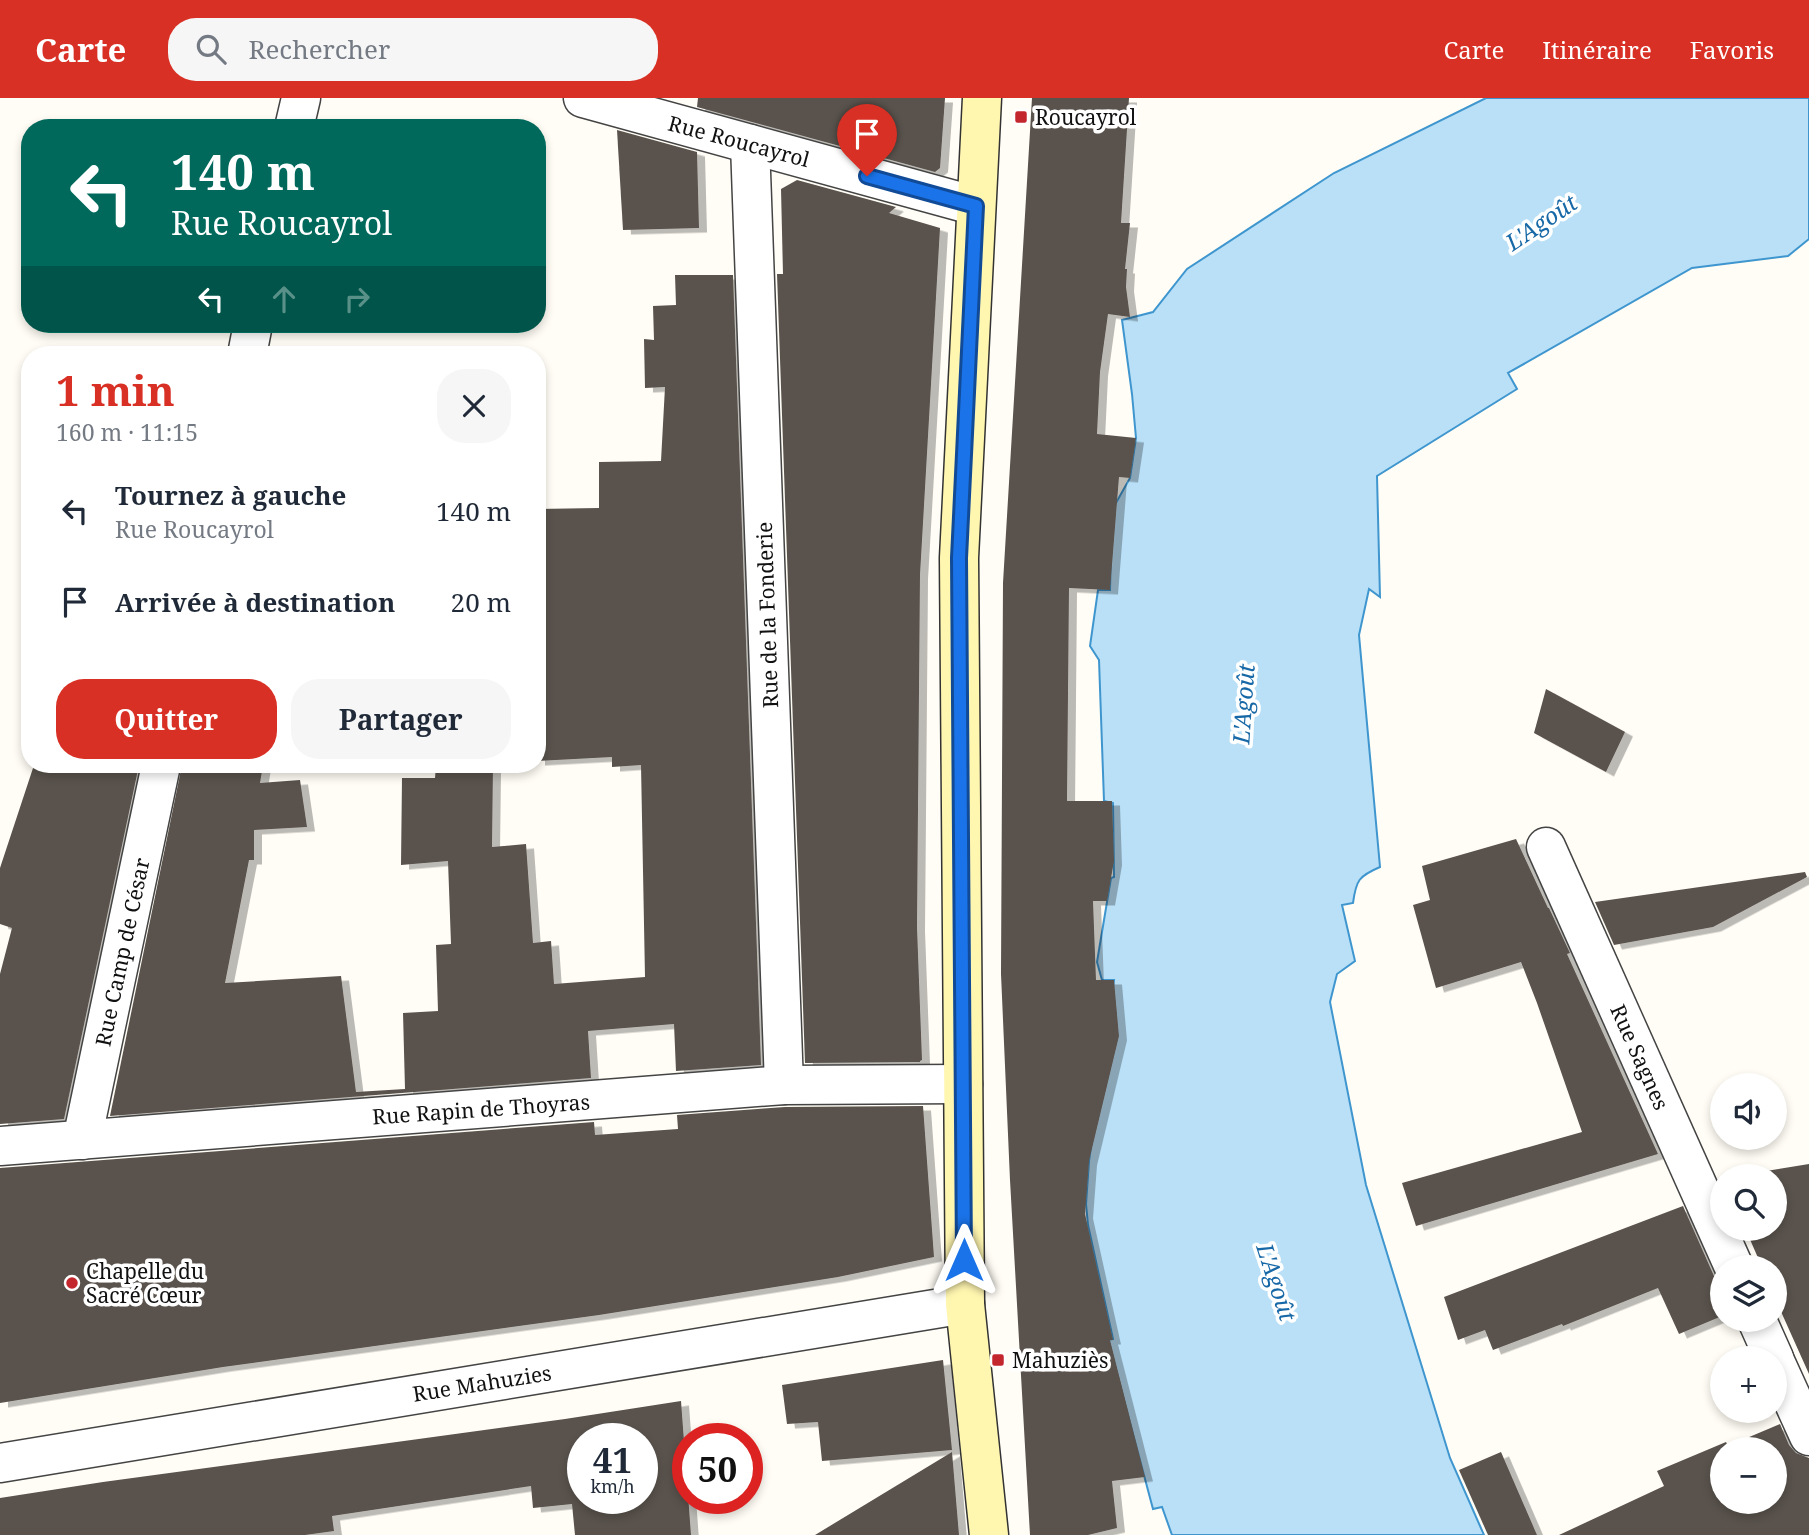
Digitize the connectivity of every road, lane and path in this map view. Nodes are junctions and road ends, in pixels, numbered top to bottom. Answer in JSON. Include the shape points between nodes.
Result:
{"nodes":[{"id":1,"x":301,"y":98,"type":"edge"},
{"id":2,"x":583,"y":98,"type":"edge"},
{"id":3,"x":982,"y":98,"type":"edge"},
{"id":4,"x":297,"y":119,"type":"edge"},
{"id":5,"x":750,"y":144,"type":"junction"},
{"id":6,"x":976,"y":206,"type":"junction"},
{"id":7,"x":159,"y":773,"type":"edge"},
{"id":8,"x":1546,"y":847,"type":"dead end"},
{"id":9,"x":963,"y":1084,"type":"junction"},
{"id":10,"x":784,"y":1085,"type":"junction"},
{"id":11,"x":82,"y":1140,"type":"junction"},
{"id":12,"x":0,"y":1146,"type":"edge"},
{"id":13,"x":1729,"y":1255,"type":"edge"},
{"id":14,"x":965,"y":1304,"type":"junction"},
{"id":15,"x":1787,"y":1387,"type":"edge"},
{"id":16,"x":1809,"y":1436,"type":"edge"},
{"id":17,"x":0,"y":1463,"type":"edge"},
{"id":18,"x":989,"y":1535,"type":"edge"}],
"edges":[{"from":1,"to":4,"type":"street"},
{"from":2,"to":5,"type":"street","name":"Rue Roucayrol"},
{"from":3,"to":6,"type":"main road"},
{"from":5,"to":6,"type":"street","name":"Rue Roucayrol"},
{"from":5,"to":10,"type":"street","name":"Rue de la Fonderie"},
{"from":6,"to":9,"type":"main road","via":[[959,558]]},
{"from":7,"to":11,"type":"street","name":"Rue Camp de César"},
{"from":8,"to":13,"type":"street","name":"Rue Sagnes"},
{"from":9,"to":10,"type":"street","name":"Rue Rapin de Thoyras"},
{"from":9,"to":14,"type":"main road"},
{"from":10,"to":11,"type":"street","name":"Rue Rapin de Thoyras"},
{"from":11,"to":12,"type":"street","name":"Rue Rapin de Thoyras"},
{"from":14,"to":17,"type":"street","name":"Rue Mahuzies"},
{"from":14,"to":18,"type":"main road"},
{"from":15,"to":16,"type":"street"}]}
